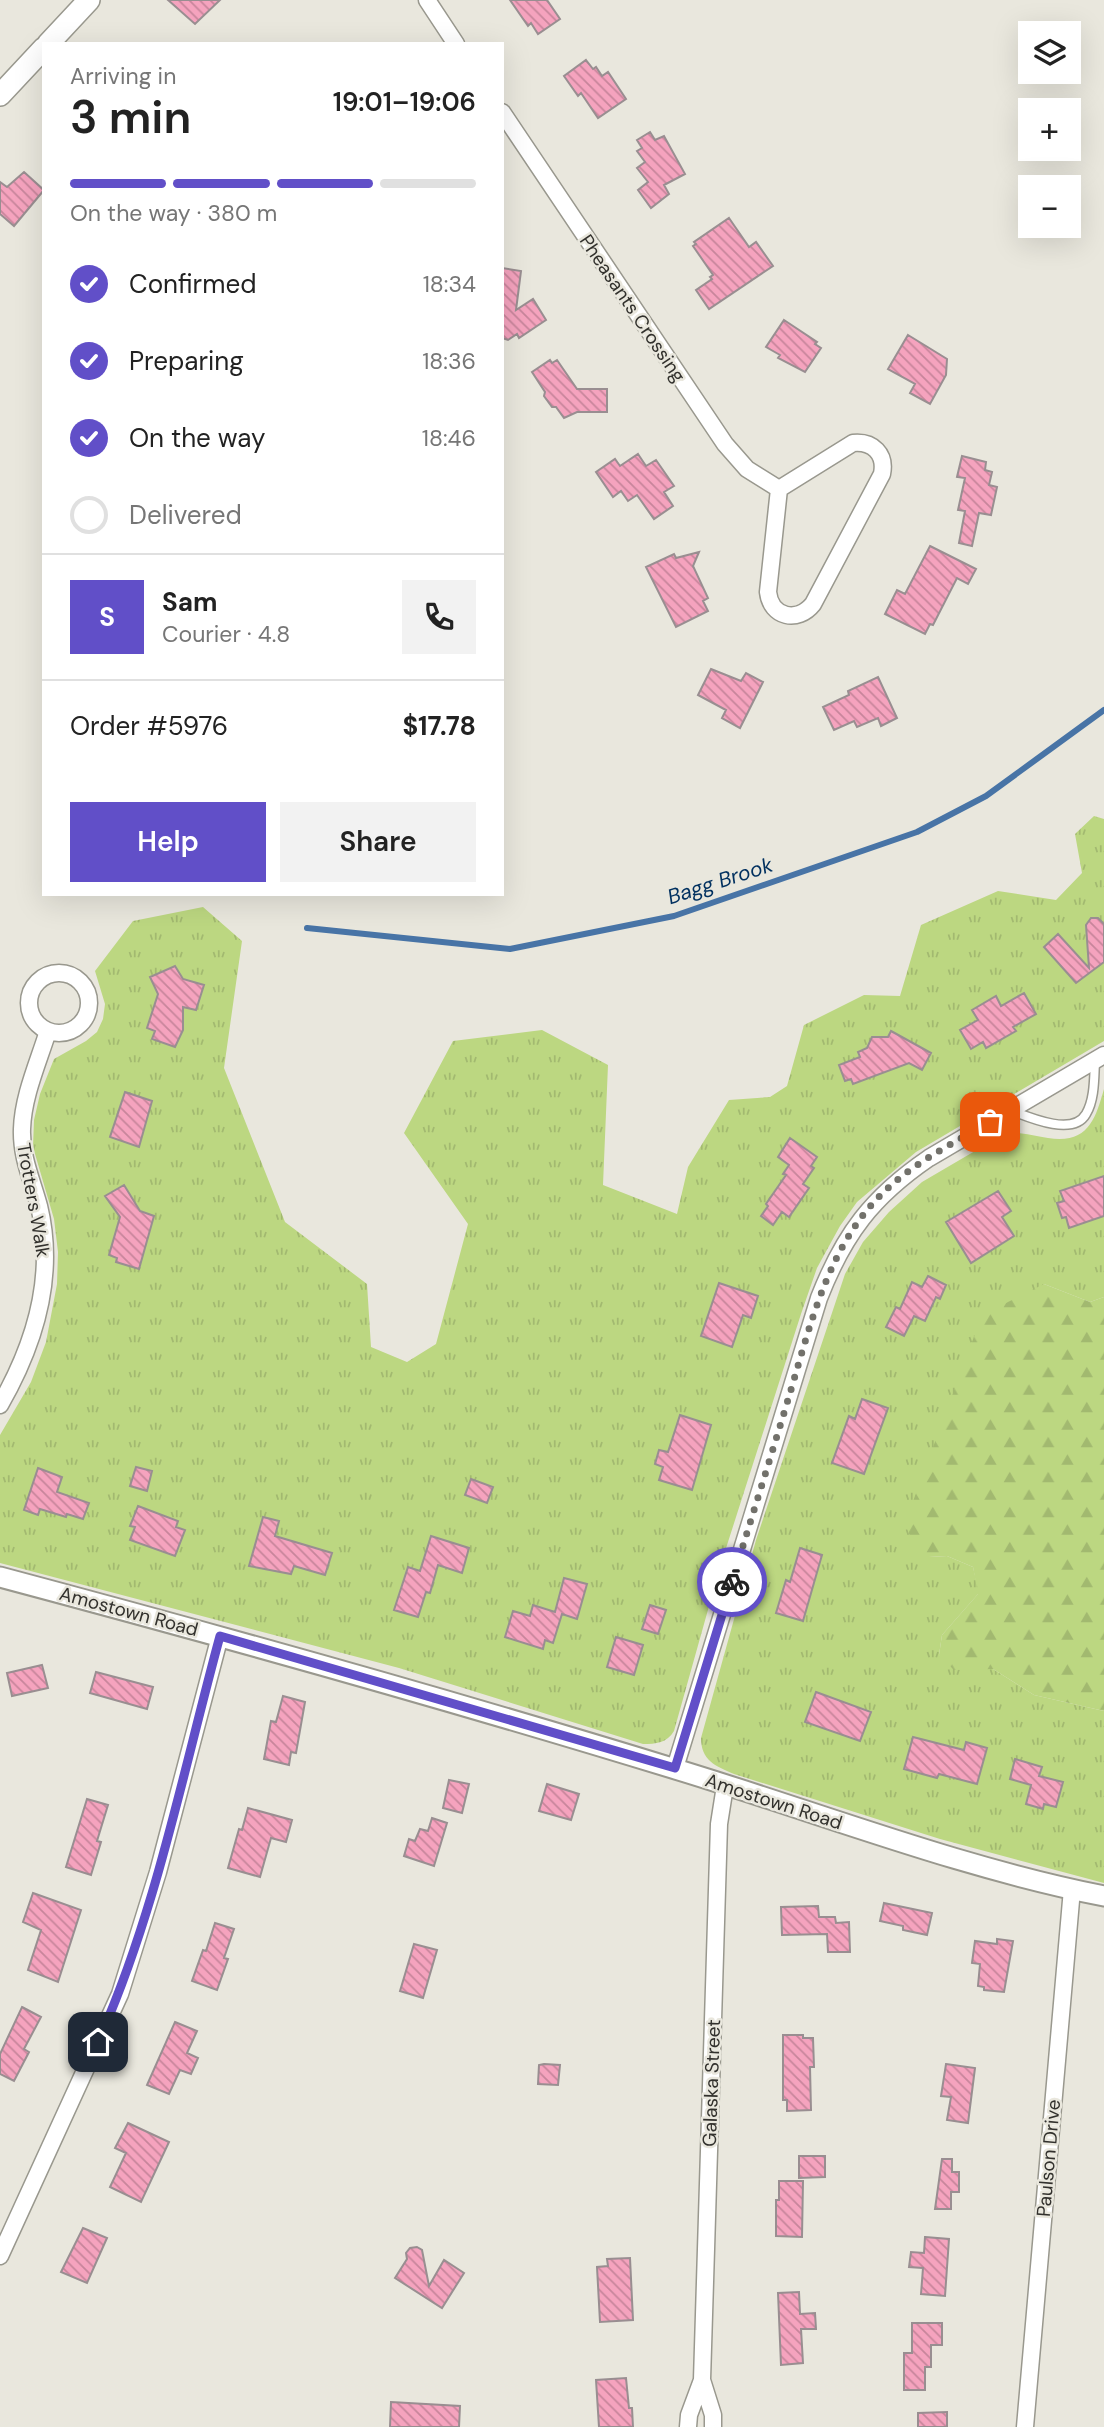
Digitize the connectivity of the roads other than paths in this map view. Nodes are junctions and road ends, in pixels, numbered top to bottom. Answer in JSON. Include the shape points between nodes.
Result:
{"nodes":[{"id":1,"x":89,"y":0,"type":"edge"},
{"id":2,"x":427,"y":0,"type":"edge"},
{"id":3,"x":50,"y":42,"type":"edge"},
{"id":4,"x":455,"y":42,"type":"edge"},
{"id":5,"x":42,"y":50,"type":"edge"},
{"id":6,"x":0,"y":95,"type":"edge"},
{"id":7,"x":504,"y":115,"type":"edge"},
{"id":8,"x":779,"y":489,"type":"junction"},
{"id":9,"x":48,"y":1031,"type":"dead end"},
{"id":10,"x":1100,"y":1058,"type":"edge"},
{"id":11,"x":1010,"y":1110,"type":"junction"},
{"id":12,"x":0,"y":1405,"type":"edge"},
{"id":13,"x":0,"y":1577,"type":"edge"},
{"id":14,"x":220,"y":1636,"type":"junction"},
{"id":15,"x":675,"y":1768,"type":"junction"},
{"id":16,"x":725,"y":1786,"type":"junction"},
{"id":17,"x":1072,"y":1889,"type":"junction"},
{"id":18,"x":1104,"y":1896,"type":"edge"},
{"id":19,"x":0,"y":2256,"type":"edge"},
{"id":20,"x":702,"y":2380,"type":"junction"},
{"id":21,"x":688,"y":2427,"type":"edge"},
{"id":22,"x":713,"y":2427,"type":"edge"},
{"id":23,"x":1025,"y":2427,"type":"edge"}],
"edges":[{"from":1,"to":3,"type":"main road"},
{"from":2,"to":4,"type":"street"},
{"from":5,"to":6,"type":"main road"},
{"from":7,"to":8,"type":"street","name":"Pheasants Crossing","via":[[725,444],[747,469]]},
{"from":8,"to":8,"type":"street","via":[[768,596],[779,612],[794,616],[813,604],[882,474],[882,458],[873,446],[853,443]]},
{"from":9,"to":12,"type":"street","name":"Trotters Walk","via":[[22,1128],[26,1167],[44,1231],[46,1271],[30,1339]]},
{"from":10,"to":11,"type":"street"},
{"from":10,"to":11,"type":"lane","via":[[1085,1116],[1072,1125],[1034,1120]]},
{"from":11,"to":15,"type":"street","via":[[887,1189],[840,1250],[819,1298]]},
{"from":13,"to":14,"type":"street","name":"Amostown Road"},
{"from":14,"to":15,"type":"street","name":"Amostown Road"},
{"from":14,"to":19,"type":"street","via":[[158,1872],[120,1994]]},
{"from":15,"to":16,"type":"street","name":"Amostown Road"},
{"from":16,"to":17,"type":"street","name":"Amostown Road"},
{"from":16,"to":20,"type":"street","name":"Galaska Street","via":[[719,1824]]},
{"from":17,"to":18,"type":"street","name":"Amostown Road"},
{"from":17,"to":23,"type":"street","name":"Paulson Drive"},
{"from":20,"to":21,"type":"street","name":"Galaska Street"},
{"from":20,"to":22,"type":"street","name":"Galaska Street"}]}
